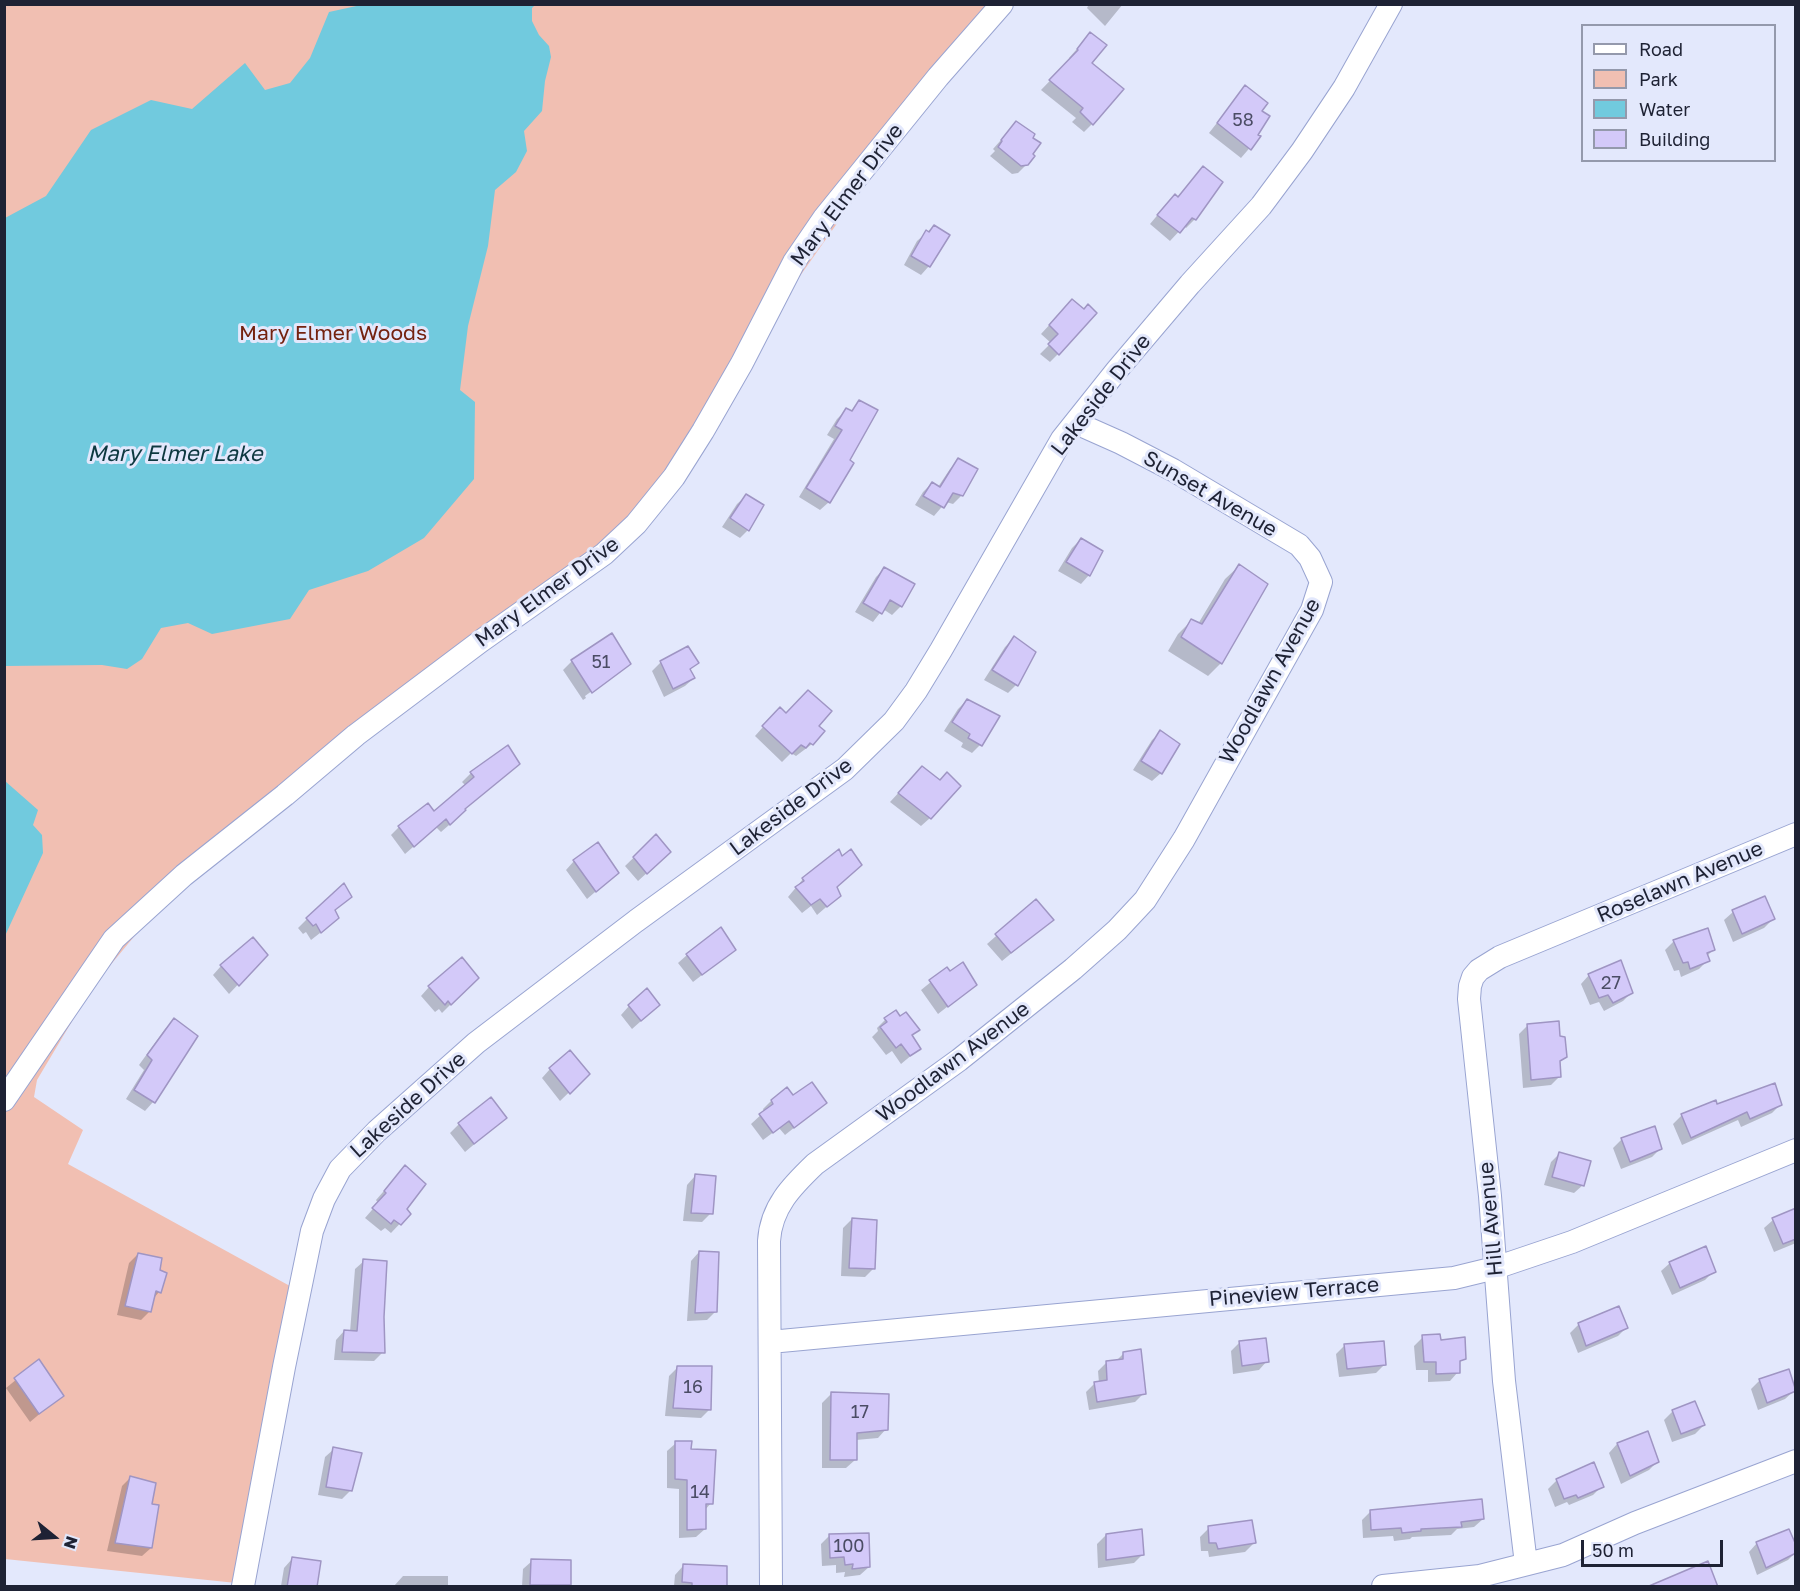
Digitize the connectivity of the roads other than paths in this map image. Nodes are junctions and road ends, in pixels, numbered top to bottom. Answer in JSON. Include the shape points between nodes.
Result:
{"nodes":[{"id":1,"x":1002,"y":4,"type":"edge"},
{"id":2,"x":1391,"y":4,"type":"edge"},
{"id":3,"x":1076,"y":423,"type":"junction"},
{"id":4,"x":1320,"y":588,"type":"joint"},
{"id":5,"x":1796,"y":834,"type":"edge"},
{"id":6,"x":1564,"y":930,"type":"joint"},
{"id":7,"x":4,"y":1100,"type":"edge"},
{"id":8,"x":1796,"y":1150,"type":"edge"},
{"id":9,"x":1495,"y":1268,"type":"junction"},
{"id":10,"x":770,"y":1342,"type":"junction"},
{"id":11,"x":1796,"y":1461,"type":"edge"},
{"id":12,"x":1526,"y":1564,"type":"junction"},
{"id":13,"x":243,"y":1587,"type":"edge"},
{"id":14,"x":771,"y":1587,"type":"edge"},
{"id":15,"x":1383,"y":1587,"type":"edge"}],
"edges":[{"from":1,"to":7,"type":"street","name":"Mary Elmer Drive","via":[[824,218],[794,262],[703,431],[674,477],[636,524],[604,554],[356,735],[140,915],[114,939]]},
{"from":2,"to":3,"type":"street","name":"Lakeside Drive","via":[[1344,88],[1261,206],[1190,284]]},
{"from":3,"to":4,"type":"street","name":"Sunset Avenue","via":[[1173,470],[1299,545],[1316,568]]},
{"from":3,"to":13,"type":"street","name":"Lakeside Drive","via":[[1062,440],[916,691],[873,743],[795,807],[476,1043],[340,1169],[312,1231]]},
{"from":4,"to":10,"type":"street","name":"Woodlawn Avenue","via":[[1312,610],[1145,900],[1073,969],[959,1060],[815,1164],[783,1199],[770,1227]]},
{"from":5,"to":6,"type":"street","name":"Roselawn Avenue"},
{"from":6,"to":9,"type":"street","name":"Hill Avenue","via":[[1500,957],[1479,970],[1470,986]]},
{"from":8,"to":9,"type":"street","name":"Pineview Terrace","via":[[1572,1242]]},
{"from":9,"to":10,"type":"street","name":"Pineview Terrace","via":[[1454,1278]]},
{"from":9,"to":12,"type":"street","name":"Hill Avenue"},
{"from":10,"to":14,"type":"street","name":"Woodlawn Avenue"},
{"from":11,"to":12,"type":"street","via":[[1563,1555]]},
{"from":12,"to":15,"type":"street","via":[[1480,1576]]}]}
